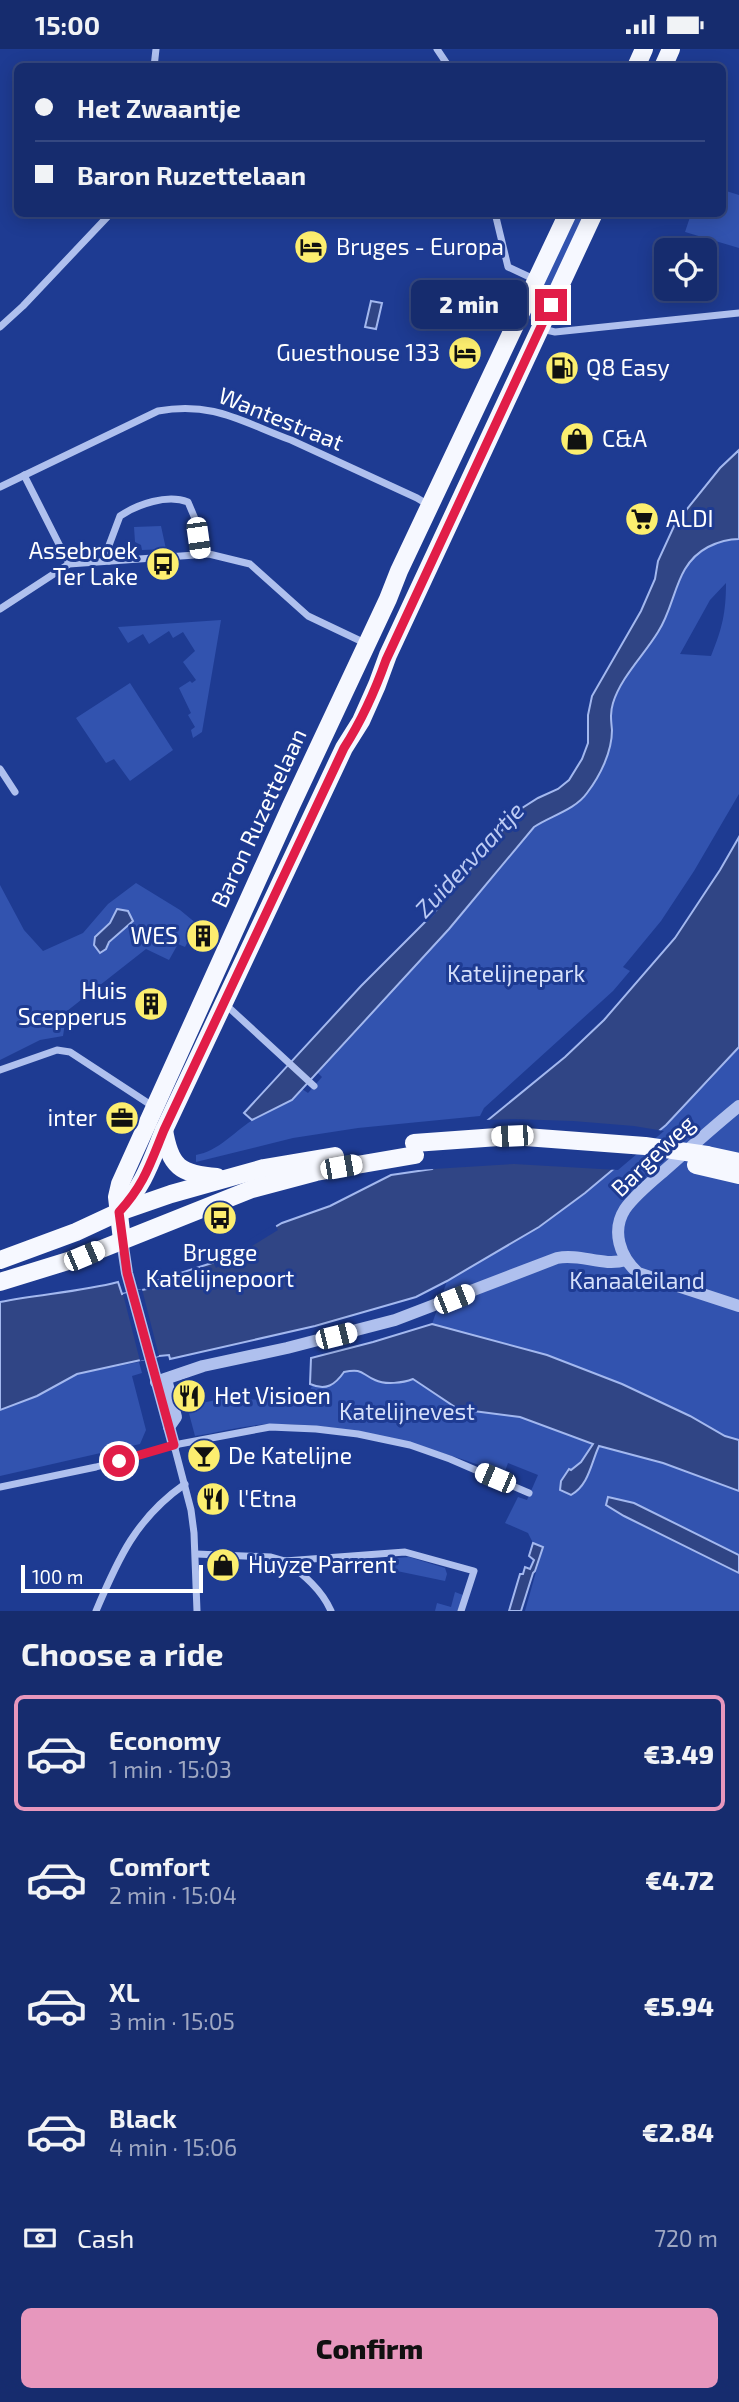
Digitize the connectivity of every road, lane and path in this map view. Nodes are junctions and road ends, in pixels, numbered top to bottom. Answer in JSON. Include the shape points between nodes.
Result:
{"nodes":[{"id":1,"x":107,"y":217,"type":"edge"},
{"id":2,"x":496,"y":217,"type":"edge"},
{"id":3,"x":566,"y":217,"type":"edge"},
{"id":4,"x":592,"y":217,"type":"edge"},
{"id":5,"x":536,"y":280,"type":"junction"},
{"id":6,"x":739,"y":313,"type":"edge"},
{"id":7,"x":0,"y":327,"type":"edge"},
{"id":8,"x":540,"y":328,"type":"junction"},
{"id":9,"x":24,"y":475,"type":"junction"},
{"id":10,"x":0,"y":487,"type":"edge"},
{"id":11,"x":429,"y":509,"type":"junction"},
{"id":12,"x":445,"y":533,"type":"junction"},
{"id":13,"x":201,"y":554,"type":"junction"},
{"id":14,"x":109,"y":561,"type":"junction"},
{"id":15,"x":69,"y":564,"type":"junction"},
{"id":16,"x":0,"y":609,"type":"edge"},
{"id":17,"x":367,"y":644,"type":"junction"},
{"id":18,"x":390,"y":652,"type":"junction"},
{"id":19,"x":0,"y":769,"type":"edge"},
{"id":20,"x":15,"y":792,"type":"dead end"},
{"id":21,"x":224,"y":1003,"type":"junction"},
{"id":22,"x":0,"y":1070,"type":"edge"},
{"id":23,"x":314,"y":1086,"type":"dead end"},
{"id":24,"x":739,"y":1106,"type":"edge"},
{"id":25,"x":154,"y":1108,"type":"junction"},
{"id":26,"x":164,"y":1130,"type":"junction"},
{"id":27,"x":415,"y":1149,"type":"junction"},
{"id":28,"x":701,"y":1160,"type":"junction"},
{"id":29,"x":739,"y":1163,"type":"edge"},
{"id":30,"x":739,"y":1175,"type":"edge"},
{"id":31,"x":226,"y":1178,"type":"junction"},
{"id":32,"x":119,"y":1212,"type":"junction"},
{"id":33,"x":122,"y":1240,"type":"junction"},
{"id":34,"x":0,"y":1260,"type":"edge"},
{"id":35,"x":626,"y":1260,"type":"junction"},
{"id":36,"x":0,"y":1282,"type":"edge"},
{"id":37,"x":739,"y":1306,"type":"edge"},
{"id":38,"x":161,"y":1381,"type":"junction"},
{"id":39,"x":174,"y":1445,"type":"junction"},
{"id":40,"x":185,"y":1484,"type":"junction"},
{"id":41,"x":0,"y":1487,"type":"edge"},
{"id":42,"x":529,"y":1493,"type":"dead end"},
{"id":43,"x":196,"y":1554,"type":"junction"},
{"id":44,"x":305,"y":1560,"type":"junction"},
{"id":45,"x":285,"y":1561,"type":"junction"},
{"id":46,"x":304,"y":1575,"type":"junction"},
{"id":47,"x":96,"y":1611,"type":"edge"},
{"id":48,"x":197,"y":1611,"type":"edge"},
{"id":49,"x":331,"y":1611,"type":"edge"},
{"id":50,"x":461,"y":1611,"type":"edge"}],
"edges":[{"from":1,"to":7,"type":"street"},
{"from":2,"to":5,"type":"street","via":[[508,267]]},
{"from":3,"to":5,"type":"main road","name":"Baron Ruzettelaan"},
{"from":4,"to":8,"type":"main road","name":"Baron Ruzettelaan"},
{"from":5,"to":11,"type":"main road","name":"Baron Ruzettelaan"},
{"from":6,"to":8,"type":"street","via":[[555,332]]},
{"from":8,"to":12,"type":"main road","name":"Baron Ruzettelaan"},
{"from":9,"to":10,"type":"street","name":"Wantestraat"},
{"from":9,"to":11,"type":"street","name":"Wantestraat","via":[[159,411],[183,407],[229,415],[292,440],[417,498]]},
{"from":9,"to":15,"type":"street"},
{"from":11,"to":12,"type":"main road"},
{"from":11,"to":17,"type":"main road","name":"Baron Ruzettelaan"},
{"from":12,"to":18,"type":"main road","name":"Baron Ruzettelaan"},
{"from":13,"to":14,"type":"street"},
{"from":13,"to":14,"type":"street","via":[[188,502],[156,502],[120,516],[108,548]]},
{"from":13,"to":17,"type":"street","via":[[250,564],[308,616]]},
{"from":14,"to":15,"type":"street"},
{"from":15,"to":16,"type":"street"},
{"from":17,"to":18,"type":"main road"},
{"from":17,"to":25,"type":"main road","name":"Baron Ruzettelaan"},
{"from":18,"to":21,"type":"main road","name":"Baron Ruzettelaan","via":[[368,681],[344,748]]},
{"from":19,"to":20,"type":"street"},
{"from":21,"to":23,"type":"street"},
{"from":21,"to":26,"type":"main road","name":"Baron Ruzettelaan"},
{"from":22,"to":25,"type":"street","via":[[64,1050]]},
{"from":24,"to":35,"type":"street","name":"Bargeweg","via":[[625,1209],[618,1234]]},
{"from":25,"to":32,"type":"main road","name":"Baron Ruzettelaan","via":[[120,1184]]},
{"from":26,"to":31,"type":"main road","via":[[168,1152],[183,1170]]},
{"from":26,"to":32,"type":"main road","name":"Baron Ruzettelaan","via":[[136,1194]]},
{"from":27,"to":28,"type":"main road","via":[[540,1147]]},
{"from":27,"to":31,"type":"main road","via":[[264,1168]]},
{"from":27,"to":33,"type":"main road","via":[[252,1189]]},
{"from":28,"to":29,"type":"main road"},
{"from":28,"to":30,"type":"main road"},
{"from":31,"to":32,"type":"main road"},
{"from":32,"to":33,"type":"main road","name":"Baron Ruzettelaan"},
{"from":32,"to":34,"type":"main road"},
{"from":33,"to":36,"type":"main road"},
{"from":33,"to":38,"type":"street","name":"Baron Ruzettelaan","via":[[150,1358]]},
{"from":35,"to":37,"type":"street","via":[[638,1273]]},
{"from":35,"to":38,"type":"street","via":[[557,1258],[395,1320],[203,1366]]},
{"from":38,"to":39,"type":"street","name":"Baron Ruzettelaan","via":[[176,1417],[169,1427]]},
{"from":39,"to":40,"type":"street"},
{"from":39,"to":41,"type":"street","via":[[96,1468]]},
{"from":39,"to":42,"type":"street","via":[[270,1427],[358,1434],[410,1445]]},
{"from":40,"to":43,"type":"street"},
{"from":40,"to":47,"type":"street","via":[[165,1498],[132,1537]]},
{"from":43,"to":45,"type":"street"},
{"from":43,"to":48,"type":"street"},
{"from":44,"to":45,"type":"street"},
{"from":44,"to":46,"type":"street"},
{"from":44,"to":50,"type":"street","via":[[405,1552],[474,1571]]},
{"from":45,"to":46,"type":"street"},
{"from":46,"to":49,"type":"street"}]}
